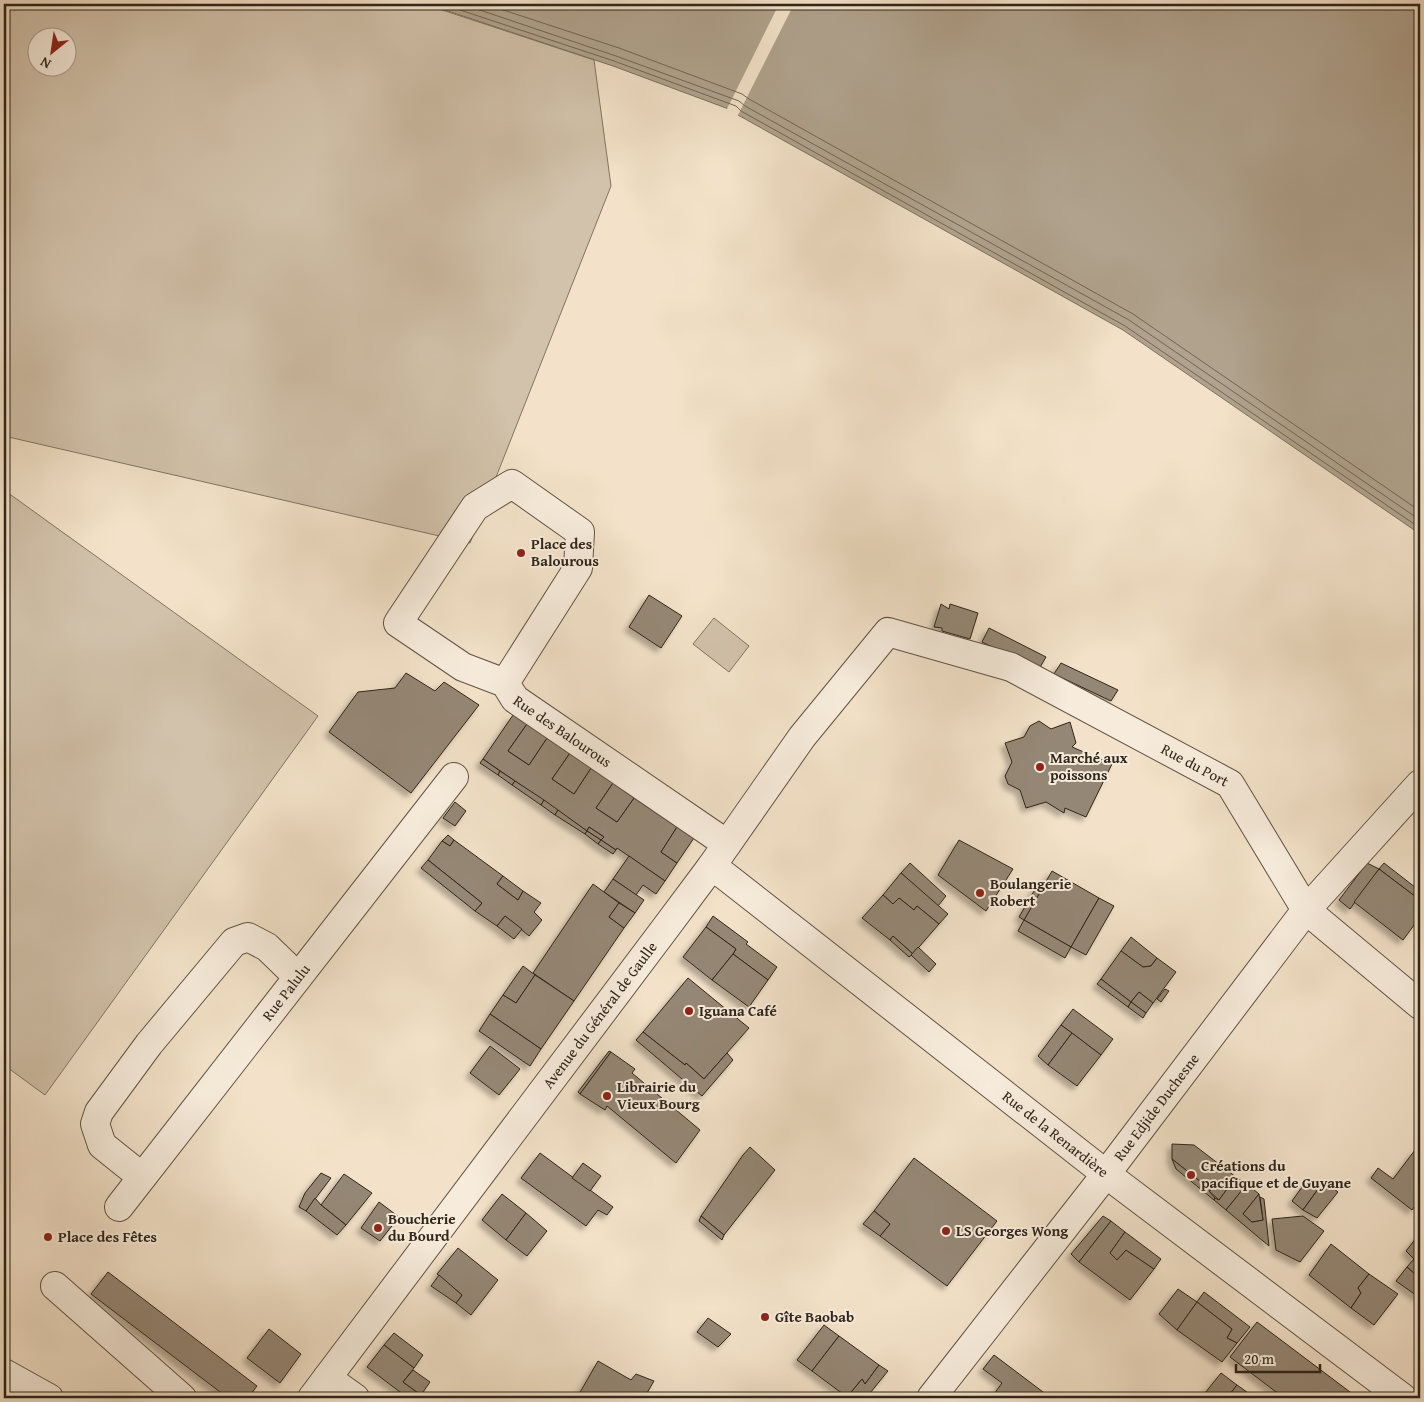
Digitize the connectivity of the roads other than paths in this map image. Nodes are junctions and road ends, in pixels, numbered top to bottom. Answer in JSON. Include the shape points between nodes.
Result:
{"nodes":[{"id":1,"x":888,"y":632,"type":"joint"},
{"id":2,"x":505,"y":683,"type":"junction"},
{"id":3,"x":454,"y":777,"type":"dead end"},
{"id":4,"x":1420,"y":784,"type":"edge"},
{"id":5,"x":727,"y":844,"type":"junction"},
{"id":6,"x":711,"y":867,"type":"junction"},
{"id":7,"x":1306,"y":910,"type":"junction"},
{"id":8,"x":298,"y":977,"type":"junction"},
{"id":9,"x":1420,"y":1005,"type":"edge"},
{"id":10,"x":1106,"y":1174,"type":"junction"},
{"id":11,"x":142,"y":1177,"type":"junction"},
{"id":12,"x":119,"y":1207,"type":"dead end"},
{"id":13,"x":55,"y":1286,"type":"dead end"},
{"id":14,"x":4,"y":1373,"type":"edge"},
{"id":15,"x":319,"y":1388,"type":"edge"},
{"id":16,"x":49,"y":1398,"type":"edge"},
{"id":17,"x":182,"y":1398,"type":"edge"},
{"id":18,"x":355,"y":1398,"type":"edge"},
{"id":19,"x":931,"y":1398,"type":"edge"},
{"id":20,"x":1403,"y":1398,"type":"edge"}],
"edges":[{"from":1,"to":5,"type":"street","name":"Avenue du Général de Gaulle","via":[[802,737]]},
{"from":1,"to":7,"type":"street","name":"Rue du Port","via":[[1011,668],[1230,784]]},
{"from":2,"to":2,"type":"street","name":"Rue des Balourous","via":[[463,667],[398,623],[475,508],[512,484],[580,532],[578,568]]},
{"from":2,"to":5,"type":"street","name":"Rue des Balourous","via":[[515,699]]},
{"from":3,"to":8,"type":"street","name":"Rue Palulu"},
{"from":4,"to":7,"type":"street","name":"Rue Edjide Duchesne"},
{"from":5,"to":6,"type":"street","name":"Avenue du Général de Gaulle"},
{"from":6,"to":10,"type":"street","name":"Rue de la Renardière"},
{"from":6,"to":15,"type":"street","name":"Avenue du Général de Gaulle"},
{"from":7,"to":9,"type":"street","name":"Rue du Port"},
{"from":7,"to":10,"type":"street","name":"Rue Edjide Duchesne"},
{"from":8,"to":11,"type":"street","name":"Rue Palulu"},
{"from":8,"to":11,"type":"street","via":[[267,947],[248,937],[234,942],[149,1044],[99,1112],[95,1124],[102,1145]]},
{"from":10,"to":19,"type":"street","name":"Rue Edjide Duchesne"},
{"from":10,"to":20,"type":"street","name":"Rue de la Renardière"},
{"from":11,"to":12,"type":"street","name":"Rue Palulu"},
{"from":13,"to":17,"type":"street"},
{"from":14,"to":16,"type":"street"},
{"from":15,"to":18,"type":"street"}]}
